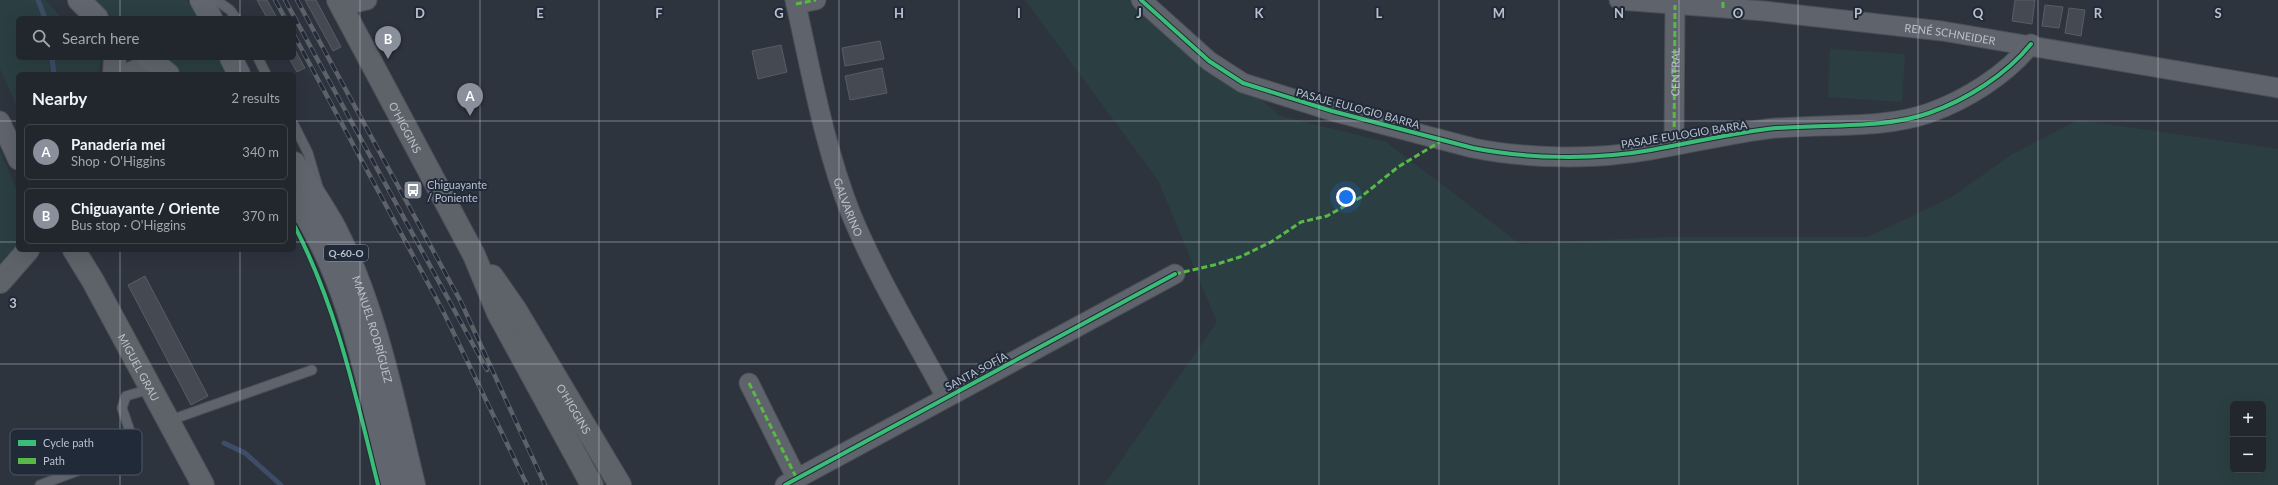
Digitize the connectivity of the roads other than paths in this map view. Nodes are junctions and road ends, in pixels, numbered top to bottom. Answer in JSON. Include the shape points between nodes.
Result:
{"nodes":[{"id":1,"x":79,"y":0,"type":"edge"},
{"id":2,"x":201,"y":0,"type":"edge"},
{"id":3,"x":216,"y":0,"type":"edge"},
{"id":4,"x":367,"y":0,"type":"edge"},
{"id":5,"x":816,"y":0,"type":"edge"},
{"id":6,"x":1141,"y":0,"type":"edge"},
{"id":7,"x":1619,"y":0,"type":"edge"},
{"id":8,"x":795,"y":2,"type":"edge"},
{"id":9,"x":1675,"y":2,"type":"edge"},
{"id":10,"x":340,"y":3,"type":"edge"},
{"id":11,"x":1723,"y":4,"type":"edge"},
{"id":12,"x":95,"y":16,"type":"edge"},
{"id":13,"x":210,"y":16,"type":"edge"},
{"id":14,"x":234,"y":16,"type":"edge"},
{"id":15,"x":2031,"y":44,"type":"junction"},
{"id":16,"x":115,"y":60,"type":"edge"},
{"id":17,"x":232,"y":60,"type":"edge"},
{"id":18,"x":259,"y":60,"type":"edge"},
{"id":19,"x":158,"y":66,"type":"edge"},
{"id":20,"x":114,"y":72,"type":"edge"},
{"id":21,"x":133,"y":72,"type":"edge"},
{"id":22,"x":239,"y":72,"type":"edge"},
{"id":23,"x":265,"y":72,"type":"edge"},
{"id":24,"x":2278,"y":88,"type":"edge"},
{"id":25,"x":0,"y":121,"type":"edge"},
{"id":26,"x":296,"y":129,"type":"edge"},
{"id":27,"x":1674,"y":145,"type":"junction"},
{"id":28,"x":16,"y":156,"type":"edge"},
{"id":29,"x":296,"y":166,"type":"edge"},
{"id":30,"x":296,"y":202,"type":"edge"},
{"id":31,"x":326,"y":212,"type":"junction"},
{"id":32,"x":26,"y":252,"type":"edge"},
{"id":33,"x":75,"y":252,"type":"edge"},
{"id":34,"x":474,"y":254,"type":"junction"},
{"id":35,"x":1175,"y":274,"type":"dead end"},
{"id":36,"x":0,"y":282,"type":"edge"},
{"id":37,"x":312,"y":370,"type":"dead end"},
{"id":38,"x":749,"y":383,"type":"dead end"},
{"id":39,"x":150,"y":389,"type":"junction"},
{"id":40,"x":946,"y":397,"type":"junction"},
{"id":41,"x":167,"y":421,"type":"junction"},
{"id":42,"x":129,"y":429,"type":"edge"},
{"id":43,"x":66,"y":475,"type":"edge"},
{"id":44,"x":791,"y":482,"type":"edge"},
{"id":45,"x":40,"y":485,"type":"edge"},
{"id":46,"x":203,"y":485,"type":"edge"},
{"id":47,"x":392,"y":485,"type":"edge"},
{"id":48,"x":414,"y":485,"type":"edge"},
{"id":49,"x":592,"y":485,"type":"edge"},
{"id":50,"x":620,"y":485,"type":"edge"}],
"edges":[{"from":1,"to":12,"type":"main road"},
{"from":2,"to":13,"type":"main road"},
{"from":3,"to":14,"type":"lane"},
{"from":4,"to":10,"type":"street"},
{"from":5,"to":8,"type":"street"},
{"from":6,"to":27,"type":"street","name":"PASAJE EULOGIO BARRA","via":[[1209,61],[1231,77],[1256,89],[1332,111],[1493,152],[1599,155]]},
{"from":7,"to":9,"type":"street","name":"RENÉ SCHNEIDER"},
{"from":8,"to":40,"type":"street","name":"GALVARINO","via":[[831,154],[851,214]]},
{"from":9,"to":11,"type":"street","name":"RENÉ SCHNEIDER"},
{"from":9,"to":27,"type":"street","name":"CENTRAL"},
{"from":10,"to":34,"type":"main road","name":"O'HIGGINS"},
{"from":11,"to":15,"type":"street","name":"RENÉ SCHNEIDER"},
{"from":15,"to":24,"type":"street","name":"RENÉ SCHNEIDER"},
{"from":15,"to":27,"type":"street","name":"PASAJE EULOGIO BARRA","via":[[2012,66],[1998,77],[1946,106],[1914,118],[1767,129]]},
{"from":16,"to":20,"type":"main road"},
{"from":17,"to":22,"type":"main road"},
{"from":18,"to":23,"type":"lane"},
{"from":19,"to":21,"type":"main road"},
{"from":25,"to":28,"type":"street"},
{"from":26,"to":31,"type":"lane","via":[[308,153]]},
{"from":29,"to":31,"type":"main road","name":"MANUEL RODRÍGUEZ","number":"Q-60-O"},
{"from":30,"to":47,"type":"main road","name":"MANUEL RODRÍGUEZ","number":"Q-60-O","via":[[322,247],[346,307]]},
{"from":31,"to":48,"type":"main road","name":"MANUEL RODRÍGUEZ","number":"Q-60-O","via":[[344,247],[365,299]]},
{"from":32,"to":36,"type":"main road"},
{"from":33,"to":39,"type":"main road","name":"MIGUEL GRAU"},
{"from":34,"to":49,"type":"main road","name":"O'HIGGINS","via":[[498,313]]},
{"from":34,"to":50,"type":"main road","name":"O'HIGGINS","via":[[515,309]]},
{"from":35,"to":40,"type":"street","name":"SANTA SOFÍA"},
{"from":37,"to":41,"type":"lane"},
{"from":38,"to":44,"type":"street"},
{"from":39,"to":41,"type":"main road","name":"MIGUEL GRAU"},
{"from":39,"to":42,"type":"lane","via":[[126,396],[122,408]]},
{"from":40,"to":44,"type":"street","name":"SANTA SOFÍA"},
{"from":41,"to":46,"type":"main road","name":"MIGUEL GRAU"},
{"from":43,"to":45,"type":"lane"}]}
